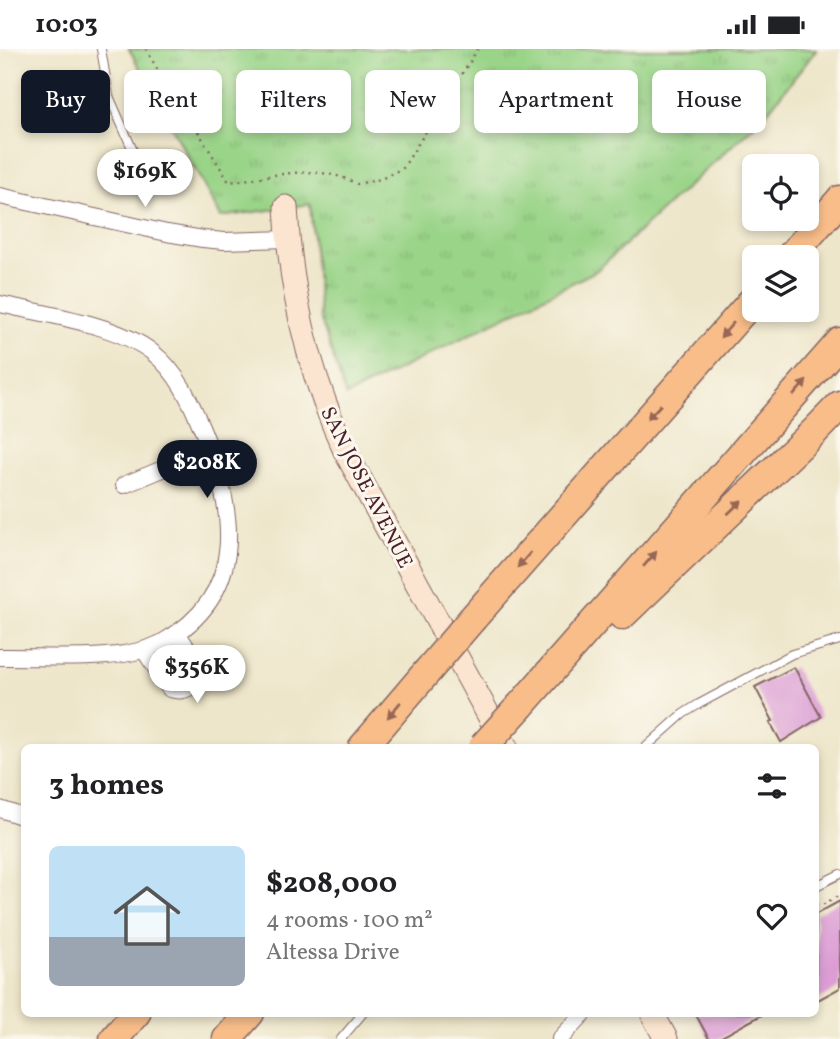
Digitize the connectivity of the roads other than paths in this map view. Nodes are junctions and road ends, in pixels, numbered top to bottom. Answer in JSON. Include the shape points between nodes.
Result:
{"nodes":[{"id":1,"x":101,"y":49,"type":"edge"},
{"id":2,"x":147,"y":193,"type":"dead end"},
{"id":3,"x":2,"y":197,"type":"edge"},
{"id":4,"x":840,"y":200,"type":"edge"},
{"id":5,"x":286,"y":207,"type":"dead end"},
{"id":6,"x":0,"y":215,"type":"edge"},
{"id":7,"x":288,"y":239,"type":"junction"},
{"id":8,"x":801,"y":245,"type":"edge"},
{"id":9,"x":0,"y":304,"type":"edge"},
{"id":10,"x":742,"y":313,"type":"edge"},
{"id":11,"x":840,"y":342,"type":"edge"},
{"id":12,"x":840,"y":405,"type":"edge"},
{"id":13,"x":211,"y":449,"type":"junction"},
{"id":14,"x":124,"y":485,"type":"dead end"},
{"id":15,"x":177,"y":633,"type":"junction"},
{"id":16,"x":840,"y":640,"type":"edge"},
{"id":17,"x":144,"y":650,"type":"junction"},
{"id":18,"x":0,"y":657,"type":"edge"},
{"id":19,"x":557,"y":666,"type":"junction"},
{"id":20,"x":366,"y":744,"type":"edge"},
{"id":21,"x":486,"y":744,"type":"edge"},
{"id":22,"x":504,"y":744,"type":"edge"},
{"id":23,"x":649,"y":744,"type":"edge"},
{"id":24,"x":0,"y":809,"type":"edge"},
{"id":25,"x":21,"y":816,"type":"edge"},
{"id":26,"x":840,"y":874,"type":"edge"},
{"id":27,"x":819,"y":884,"type":"edge"},
{"id":28,"x":133,"y":1017,"type":"edge"},
{"id":29,"x":246,"y":1017,"type":"edge"},
{"id":30,"x":360,"y":1017,"type":"edge"},
{"id":31,"x":580,"y":1017,"type":"edge"},
{"id":32,"x":654,"y":1017,"type":"edge"},
{"id":33,"x":114,"y":1039,"type":"edge"},
{"id":34,"x":227,"y":1039,"type":"edge"},
{"id":35,"x":341,"y":1039,"type":"edge"},
{"id":36,"x":560,"y":1039,"type":"edge"},
{"id":37,"x":666,"y":1039,"type":"edge"}],
"edges":[{"from":1,"to":2,"type":"lane","via":[[109,96],[145,178]]},
{"from":3,"to":6,"type":"street"},
{"from":3,"to":7,"type":"street","via":[[203,239]]},
{"from":4,"to":8,"type":"highway"},
{"from":5,"to":7,"type":"street","name":"SAN JOSE AVENUE"},
{"from":7,"to":22,"type":"street","name":"SAN JOSE AVENUE","via":[[300,320],[331,422]]},
{"from":9,"to":13,"type":"street","via":[[99,328],[152,352],[191,400]]},
{"from":10,"to":20,"type":"highway","one_way":true,"bridge":true},
{"from":19,"to":11,"type":"highway","one_way":true},
{"from":19,"to":12,"type":"highway","one_way":true,"via":[[618,618]]},
{"from":13,"to":14,"type":"street"},
{"from":13,"to":15,"type":"street","via":[[225,491],[229,545],[216,589],[204,608]]},
{"from":15,"to":17,"type":"street"},
{"from":15,"to":17,"type":"street","via":[[195,661],[197,675],[186,689],[170,689]]},
{"from":16,"to":23,"type":"lane","via":[[792,654],[699,704]]},
{"from":17,"to":18,"type":"street","via":[[111,657]]},
{"from":19,"to":21,"type":"highway","bridge":true},
{"from":24,"to":25,"type":"street"},
{"from":26,"to":27,"type":"lane"},
{"from":28,"to":33,"type":"highway"},
{"from":29,"to":34,"type":"highway"},
{"from":30,"to":35,"type":"lane"},
{"from":31,"to":36,"type":"street"},
{"from":32,"to":37,"type":"street"}]}
